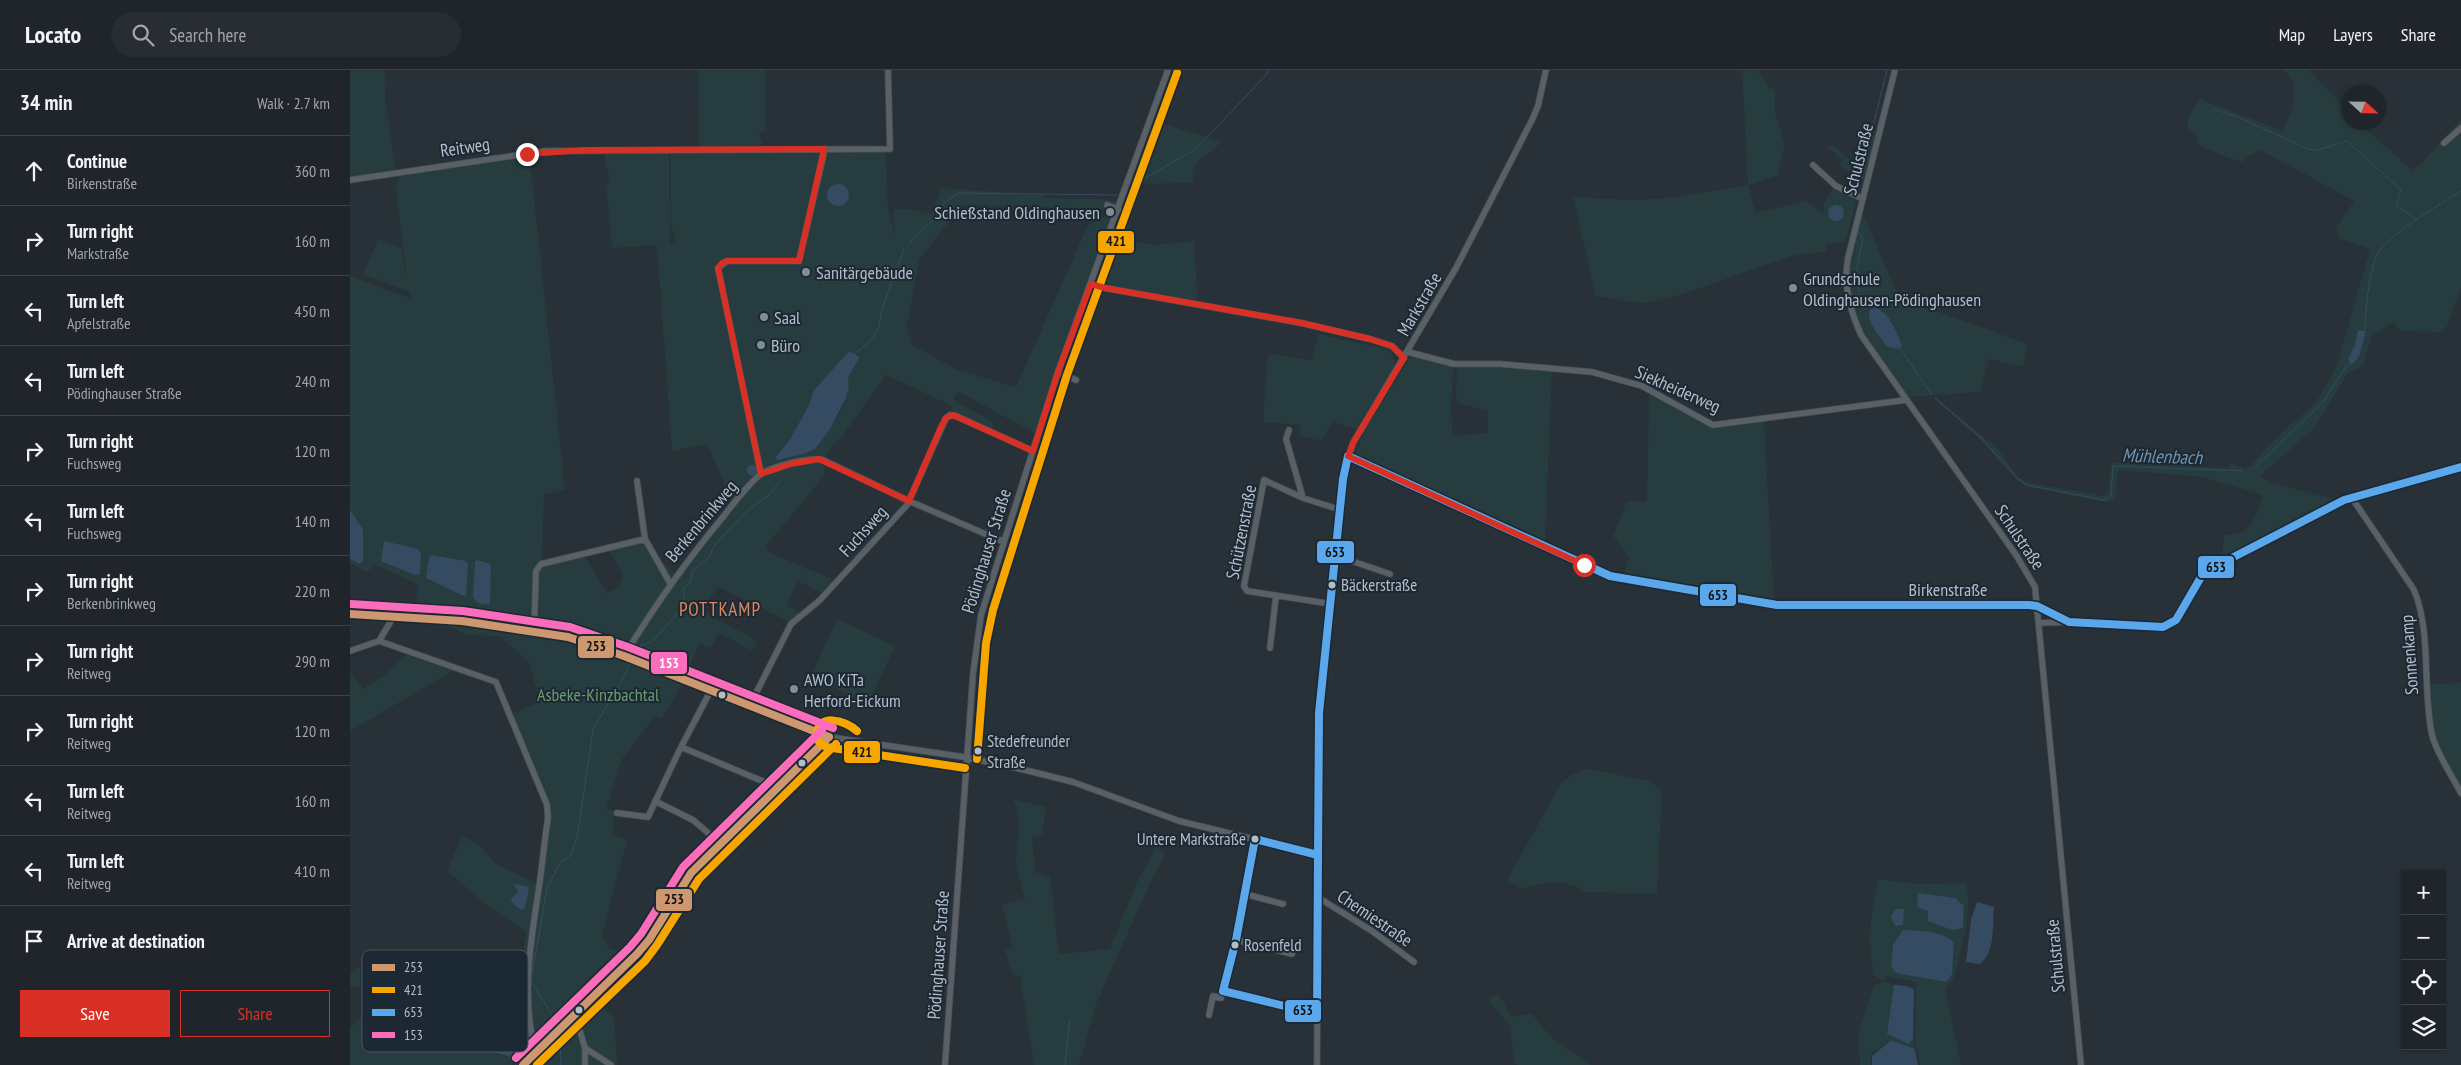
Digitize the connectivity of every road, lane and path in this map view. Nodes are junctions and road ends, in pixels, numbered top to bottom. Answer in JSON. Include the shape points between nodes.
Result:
{"nodes":[{"id":1,"x":888,"y":70,"type":"edge"},
{"id":2,"x":1168,"y":70,"type":"edge"},
{"id":3,"x":1546,"y":70,"type":"edge"},
{"id":4,"x":1895,"y":70,"type":"edge"},
{"id":5,"x":2461,"y":128,"type":"edge"},
{"id":6,"x":2444,"y":143,"type":"dead end"},
{"id":7,"x":824,"y":149,"type":"junction"},
{"id":8,"x":1813,"y":165,"type":"dead end"},
{"id":9,"x":350,"y":180,"type":"edge"},
{"id":10,"x":1863,"y":198,"type":"junction"},
{"id":11,"x":1107,"y":206,"type":"dead end"},
{"id":12,"x":1119,"y":210,"type":"junction"},
{"id":13,"x":1091,"y":284,"type":"junction"},
{"id":14,"x":1408,"y":352,"type":"junction"},
{"id":15,"x":1404,"y":358,"type":"junction"},
{"id":16,"x":1058,"y":372,"type":"junction"},
{"id":17,"x":1076,"y":380,"type":"dead end"},
{"id":18,"x":1906,"y":400,"type":"junction"},
{"id":19,"x":1289,"y":430,"type":"dead end"},
{"id":20,"x":1033,"y":451,"type":"junction"},
{"id":21,"x":1348,"y":456,"type":"junction"},
{"id":22,"x":2461,"y":467,"type":"edge"},
{"id":23,"x":761,"y":474,"type":"junction"},
{"id":24,"x":637,"y":481,"type":"dead end"},
{"id":25,"x":1302,"y":498,"type":"junction"},
{"id":26,"x":2352,"y":498,"type":"junction"},
{"id":27,"x":909,"y":501,"type":"junction"},
{"id":28,"x":1341,"y":510,"type":"junction"},
{"id":29,"x":645,"y":539,"type":"junction"},
{"id":30,"x":1004,"y":542,"type":"junction"},
{"id":31,"x":1337,"y":556,"type":"junction"},
{"id":32,"x":1390,"y":574,"type":"dead end"},
{"id":33,"x":670,"y":583,"type":"junction"},
{"id":34,"x":1276,"y":596,"type":"junction"},
{"id":35,"x":1331,"y":604,"type":"junction"},
{"id":36,"x":2037,"y":606,"type":"junction"},
{"id":37,"x":350,"y":614,"type":"edge"},
{"id":38,"x":394,"y":616,"type":"junction"},
{"id":39,"x":2069,"y":622,"type":"junction"},
{"id":40,"x":2040,"y":623,"type":"junction"},
{"id":41,"x":534,"y":631,"type":"junction"},
{"id":42,"x":379,"y":641,"type":"junction"},
{"id":43,"x":1270,"y":648,"type":"dead end"},
{"id":44,"x":350,"y":651,"type":"edge"},
{"id":45,"x":624,"y":656,"type":"junction"},
{"id":46,"x":711,"y":690,"type":"junction"},
{"id":47,"x":750,"y":705,"type":"junction"},
{"id":48,"x":829,"y":737,"type":"junction"},
{"id":49,"x":681,"y":747,"type":"junction"},
{"id":50,"x":967,"y":758,"type":"junction"},
{"id":51,"x":779,"y":788,"type":"junction"},
{"id":52,"x":2461,"y":793,"type":"edge"},
{"id":53,"x":656,"y":802,"type":"junction"},
{"id":54,"x":617,"y":813,"type":"dead end"},
{"id":55,"x":1255,"y":839,"type":"junction"},
{"id":56,"x":721,"y":844,"type":"junction"},
{"id":57,"x":1319,"y":855,"type":"junction"},
{"id":58,"x":1245,"y":894,"type":"junction"},
{"id":59,"x":1319,"y":898,"type":"junction"},
{"id":60,"x":1283,"y":904,"type":"dead end"},
{"id":61,"x":1236,"y":940,"type":"junction"},
{"id":62,"x":1292,"y":954,"type":"dead end"},
{"id":63,"x":1414,"y":962,"type":"dead end"},
{"id":64,"x":1223,"y":991,"type":"junction"},
{"id":65,"x":1317,"y":1014,"type":"junction"},
{"id":66,"x":576,"y":1015,"type":"junction"},
{"id":67,"x":1209,"y":1015,"type":"dead end"},
{"id":68,"x":585,"y":1048,"type":"junction"},
{"id":69,"x":536,"y":1052,"type":"junction"},
{"id":70,"x":523,"y":1065,"type":"edge"},
{"id":71,"x":585,"y":1065,"type":"edge"},
{"id":72,"x":611,"y":1065,"type":"edge"},
{"id":73,"x":946,"y":1065,"type":"edge"},
{"id":74,"x":1317,"y":1065,"type":"edge"},
{"id":75,"x":2081,"y":1065,"type":"edge"}],
"edges":[{"from":1,"to":7,"type":"street","name":"Reitweg","via":[[890,149]]},
{"from":2,"to":12,"type":"street","name":"Pödinghauser Straße"},
{"from":3,"to":14,"type":"street","name":"Markstraße","via":[[1532,120],[1456,268]]},
{"from":4,"to":10,"type":"street","name":"Schulstraße"},
{"from":5,"to":6,"type":"street"},
{"from":7,"to":9,"type":"street","name":"Reitweg","via":[[546,151]]},
{"from":7,"to":23,"type":"street","via":[[799,261],[727,261],[718,268]]},
{"from":8,"to":10,"type":"street","via":[[1836,186]]},
{"from":10,"to":18,"type":"street","name":"Schulstraße","via":[[1845,273],[1850,305],[1861,335]]},
{"from":11,"to":12,"type":"street"},
{"from":12,"to":13,"type":"street","name":"Pödinghauser Straße"},
{"from":13,"to":15,"type":"street","via":[[1302,323],[1370,339],[1392,346]]},
{"from":13,"to":16,"type":"street","name":"Pödinghauser Straße"},
{"from":14,"to":15,"type":"street","name":"Markstraße"},
{"from":14,"to":18,"type":"street","name":"Siekheiderweg","via":[[1454,364],[1500,364],[1592,372],[1646,388],[1714,425]]},
{"from":15,"to":21,"type":"street","name":"Markstraße"},
{"from":16,"to":17,"type":"street"},
{"from":16,"to":20,"type":"street","name":"Pödinghauser Straße"},
{"from":18,"to":36,"type":"street","name":"Schulstraße","via":[[2031,577]]},
{"from":19,"to":25,"type":"street","via":[[1286,439]]},
{"from":20,"to":27,"type":"street","name":"Fuchsweg","via":[[950,415],[941,427]]},
{"from":20,"to":30,"type":"street","name":"Pödinghauser Straße"},
{"from":21,"to":28,"type":"street","name":"Markstraße"},
{"from":21,"to":36,"type":"street","name":"Birkenstraße","via":[[1610,576],[1777,605]]},
{"from":22,"to":26,"type":"street"},
{"from":23,"to":27,"type":"street","name":"Berkenbrinkweg","via":[[819,459]]},
{"from":23,"to":33,"type":"street","name":"Berkenbrinkweg"},
{"from":24,"to":29,"type":"street","name":"Berkenbrinkweg"},
{"from":25,"to":28,"type":"street"},
{"from":25,"to":34,"type":"street","name":"Schützenstraße","via":[[1266,480],[1262,483],[1245,590]]},
{"from":26,"to":39,"type":"street","via":[[2206,572],[2171,624]]},
{"from":26,"to":52,"type":"street","name":"Sonnenkamp","via":[[2414,590],[2420,605],[2432,738]]},
{"from":27,"to":30,"type":"street","name":"Berkenbrinkweg"},
{"from":27,"to":47,"type":"street","name":"Fuchsweg","via":[[824,596],[791,624]]},
{"from":28,"to":31,"type":"street","name":"Markstraße"},
{"from":29,"to":33,"type":"street","name":"Berkenbrinkweg"},
{"from":29,"to":41,"type":"street","name":"Berkenbrinkweg","via":[[541,564],[536,575]]},
{"from":30,"to":50,"type":"street","name":"Pödinghauser Straße","via":[[977,633]]},
{"from":31,"to":32,"type":"street"},
{"from":31,"to":35,"type":"street","name":"Markstraße"},
{"from":33,"to":45,"type":"street","name":"Berkenbrinkweg"},
{"from":34,"to":35,"type":"street"},
{"from":34,"to":43,"type":"street"},
{"from":35,"to":57,"type":"street","name":"Markstraße","via":[[1319,713]]},
{"from":36,"to":39,"type":"street"},
{"from":36,"to":40,"type":"street","name":"Schulstraße"},
{"from":37,"to":38,"type":"street"},
{"from":38,"to":41,"type":"street"},
{"from":38,"to":42,"type":"street"},
{"from":39,"to":40,"type":"street"},
{"from":40,"to":75,"type":"street","name":"Schulstraße"},
{"from":41,"to":45,"type":"street","via":[[579,640]]},
{"from":42,"to":44,"type":"street"},
{"from":42,"to":69,"type":"street","via":[[496,682],[547,805],[528,993],[528,1015]]},
{"from":45,"to":46,"type":"street"},
{"from":46,"to":47,"type":"street"},
{"from":46,"to":49,"type":"street"},
{"from":47,"to":48,"type":"street"},
{"from":48,"to":50,"type":"street"},
{"from":48,"to":51,"type":"street"},
{"from":49,"to":51,"type":"street"},
{"from":49,"to":53,"type":"street"},
{"from":50,"to":55,"type":"street","via":[[1073,782],[1179,821]]},
{"from":50,"to":73,"type":"street","name":"Pödinghauser Straße"},
{"from":51,"to":56,"type":"street"},
{"from":53,"to":54,"type":"street","via":[[646,818]]},
{"from":53,"to":56,"type":"street","via":[[693,820]]},
{"from":55,"to":57,"type":"street"},
{"from":55,"to":58,"type":"street"},
{"from":56,"to":66,"type":"street","via":[[688,876],[643,948]]},
{"from":57,"to":59,"type":"street","name":"Markstraße"},
{"from":58,"to":60,"type":"street"},
{"from":58,"to":61,"type":"street"},
{"from":59,"to":63,"type":"street","name":"Chemiestraße"},
{"from":59,"to":65,"type":"street","name":"Markstraße"},
{"from":61,"to":62,"type":"street"},
{"from":61,"to":64,"type":"street"},
{"from":64,"to":65,"type":"street"},
{"from":64,"to":67,"type":"street","via":[[1221,998],[1214,996]]},
{"from":65,"to":74,"type":"street","name":"Markstraße"},
{"from":66,"to":68,"type":"street"},
{"from":66,"to":69,"type":"street"},
{"from":68,"to":71,"type":"street"},
{"from":68,"to":72,"type":"street"},
{"from":69,"to":70,"type":"street"}]}
